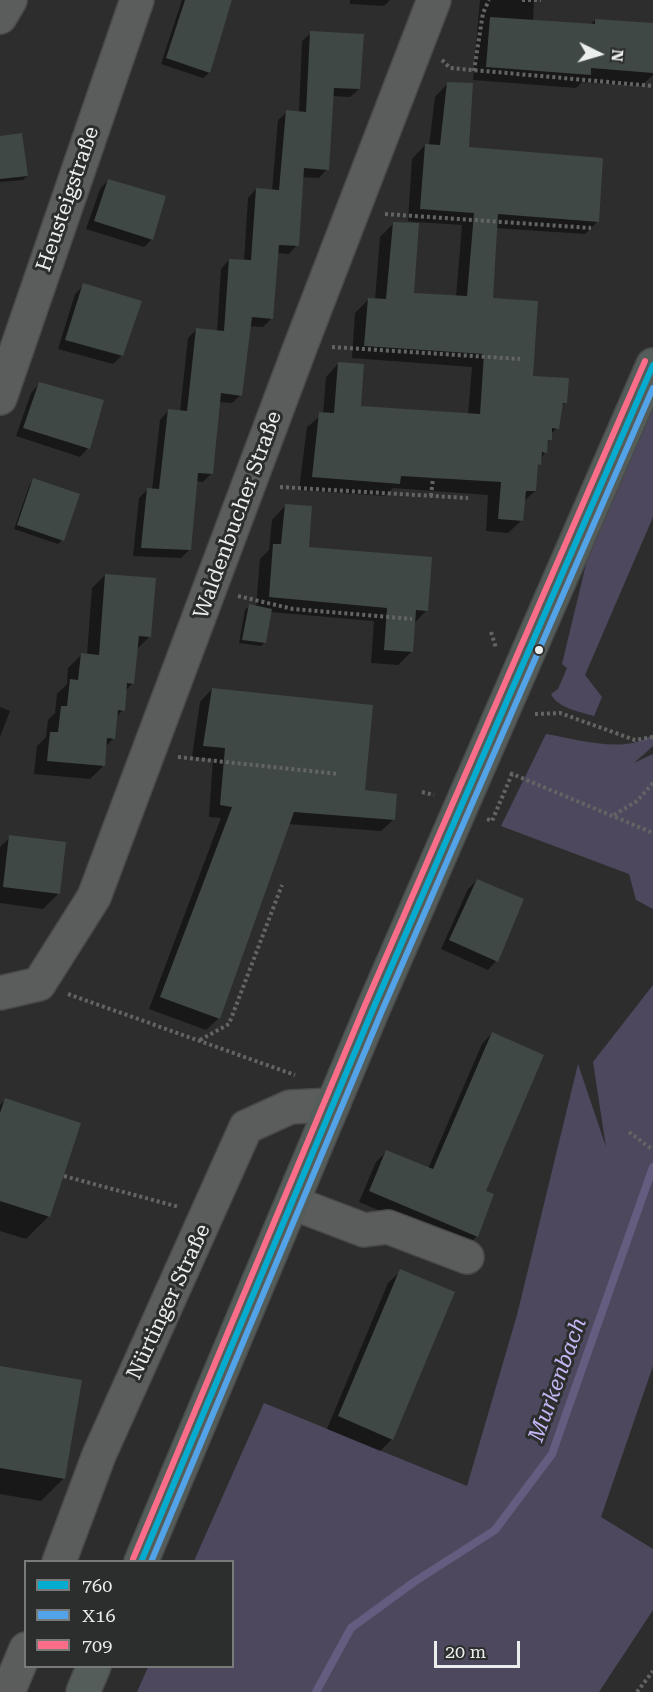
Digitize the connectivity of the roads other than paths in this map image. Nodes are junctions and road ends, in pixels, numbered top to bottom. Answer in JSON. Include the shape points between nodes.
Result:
{"nodes":[{"id":1,"x":10,"y":0,"type":"edge"},
{"id":2,"x":137,"y":0,"type":"edge"},
{"id":3,"x":434,"y":0,"type":"edge"},
{"id":4,"x":0,"y":17,"type":"edge"},
{"id":5,"x":653,"y":365,"type":"edge"},
{"id":6,"x":0,"y":398,"type":"edge"},
{"id":7,"x":0,"y":993,"type":"edge"},
{"id":8,"x":333,"y":1105,"type":"junction"},
{"id":9,"x":293,"y":1203,"type":"junction"},
{"id":10,"x":467,"y":1257,"type":"dead end"},
{"id":11,"x":60,"y":1560,"type":"edge"},
{"id":12,"x":142,"y":1560,"type":"edge"},
{"id":13,"x":24,"y":1654,"type":"edge"},
{"id":14,"x":93,"y":1668,"type":"edge"},
{"id":15,"x":8,"y":1692,"type":"edge"},
{"id":16,"x":83,"y":1692,"type":"edge"}],
"edges":[{"from":1,"to":4,"type":"street"},
{"from":2,"to":6,"type":"street","name":"Heusteigstraße"},
{"from":3,"to":7,"type":"street","name":"Waldenbucher Straße","via":[[94,897],[39,984]]},
{"from":5,"to":8,"type":"main road"},
{"from":8,"to":9,"type":"main road"},
{"from":8,"to":11,"type":"street","name":"Nürtinger Straße","via":[[290,1107],[246,1127],[99,1455]]},
{"from":9,"to":10,"type":"street","via":[[364,1230],[388,1227]]},
{"from":9,"to":12,"type":"main road"},
{"from":13,"to":15,"type":"street"},
{"from":14,"to":16,"type":"main road"}]}
